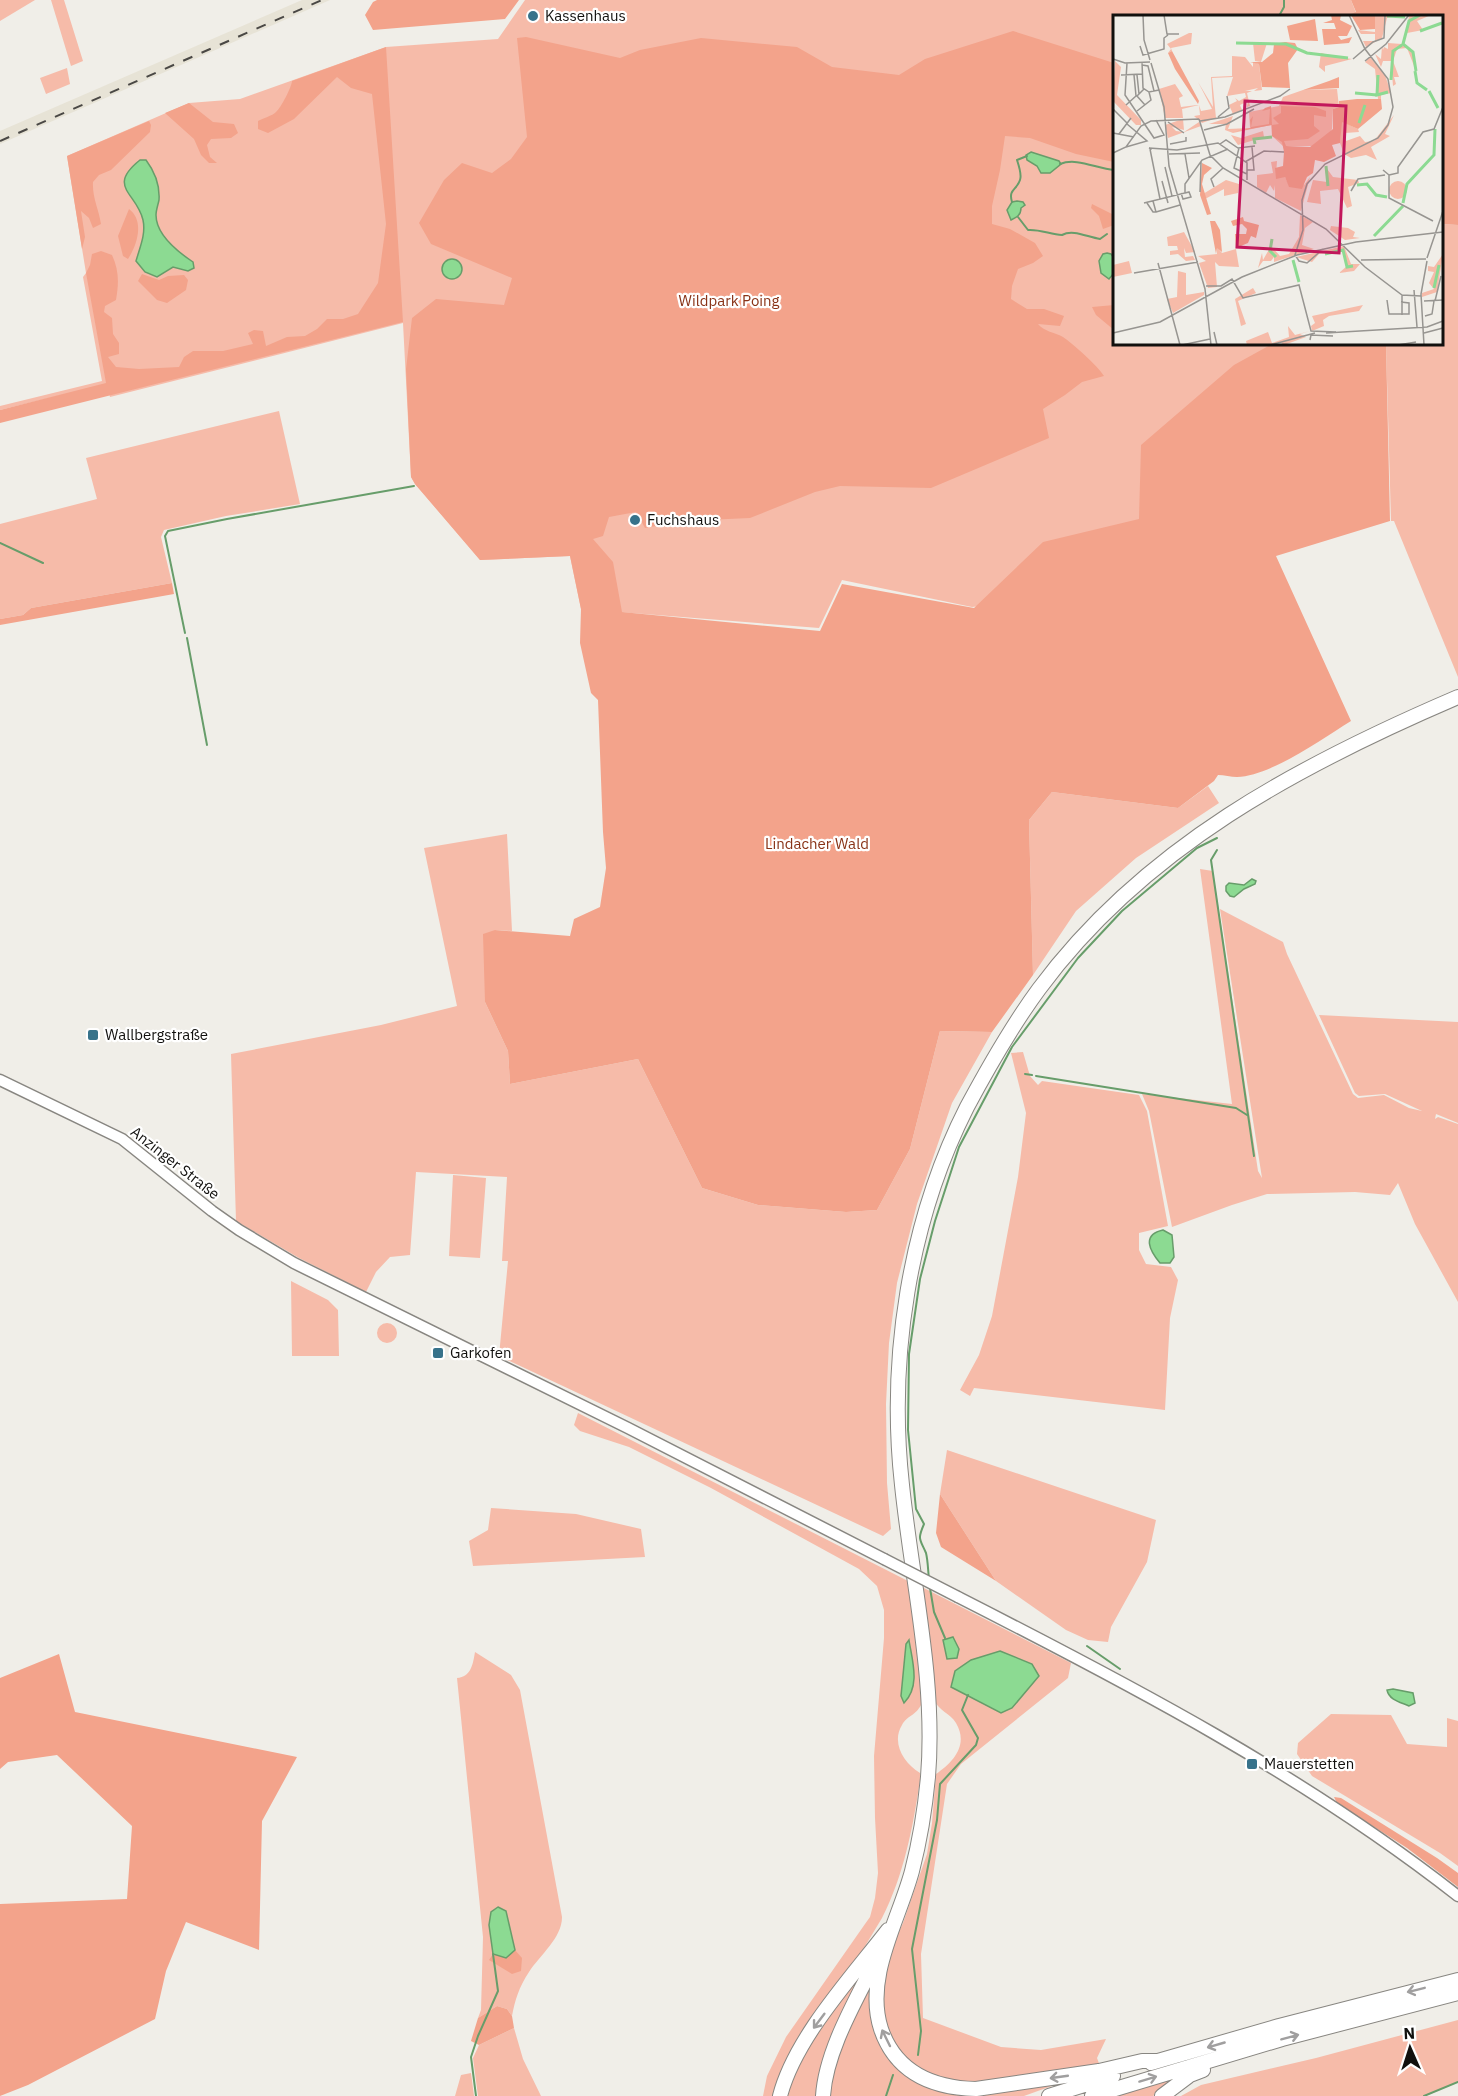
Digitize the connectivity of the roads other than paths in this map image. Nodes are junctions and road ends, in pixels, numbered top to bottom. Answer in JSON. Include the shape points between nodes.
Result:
{"nodes":[{"id":1,"x":1458,"y":697,"type":"edge"},
{"id":2,"x":0,"y":1080,"type":"edge"},
{"id":3,"x":1458,"y":1896,"type":"edge"},
{"id":4,"x":893,"y":1924,"type":"junction"},
{"id":5,"x":1458,"y":1980,"type":"edge"},
{"id":6,"x":1458,"y":1993,"type":"edge"},
{"id":7,"x":1233,"y":2053,"type":"junction"},
{"id":8,"x":1158,"y":2061,"type":"junction"},
{"id":9,"x":780,"y":2096,"type":"edge"},
{"id":10,"x":824,"y":2096,"type":"edge"},
{"id":11,"x":1049,"y":2096,"type":"edge"},
{"id":12,"x":1092,"y":2096,"type":"edge"},
{"id":13,"x":1162,"y":2096,"type":"edge"}],
"edges":[{"from":1,"to":4,"type":"highway","via":[[1383,729],[1268,789],[1154,868],[1093,925],[1041,987],[995,1056],[959,1125],[918,1243],[900,1363],[899,1453],[923,1641],[929,1741],[920,1836]]},
{"from":2,"to":3,"type":"street","name":"Anzinger Straße","bridge":true,"via":[[122,1139],[212,1211],[294,1263],[628,1428],[1123,1682],[1264,1763]]},
{"from":8,"to":4,"type":"highway","one_way":true,"via":[[976,2089],[939,2086],[927,2080],[911,2070],[889,2046],[878,2015],[877,1983]]},
{"from":4,"to":9,"type":"highway","one_way":true,"via":[[809,2035],[788,2069]]},
{"from":4,"to":10,"type":"highway","via":[[840,2034]]},
{"from":5,"to":8,"type":"highway","one_way":true},
{"from":7,"to":6,"type":"highway","one_way":true},
{"from":12,"to":7,"type":"highway","one_way":true},
{"from":7,"to":13,"type":"highway","via":[[1190,2075]]},
{"from":8,"to":11,"type":"highway"}]}
